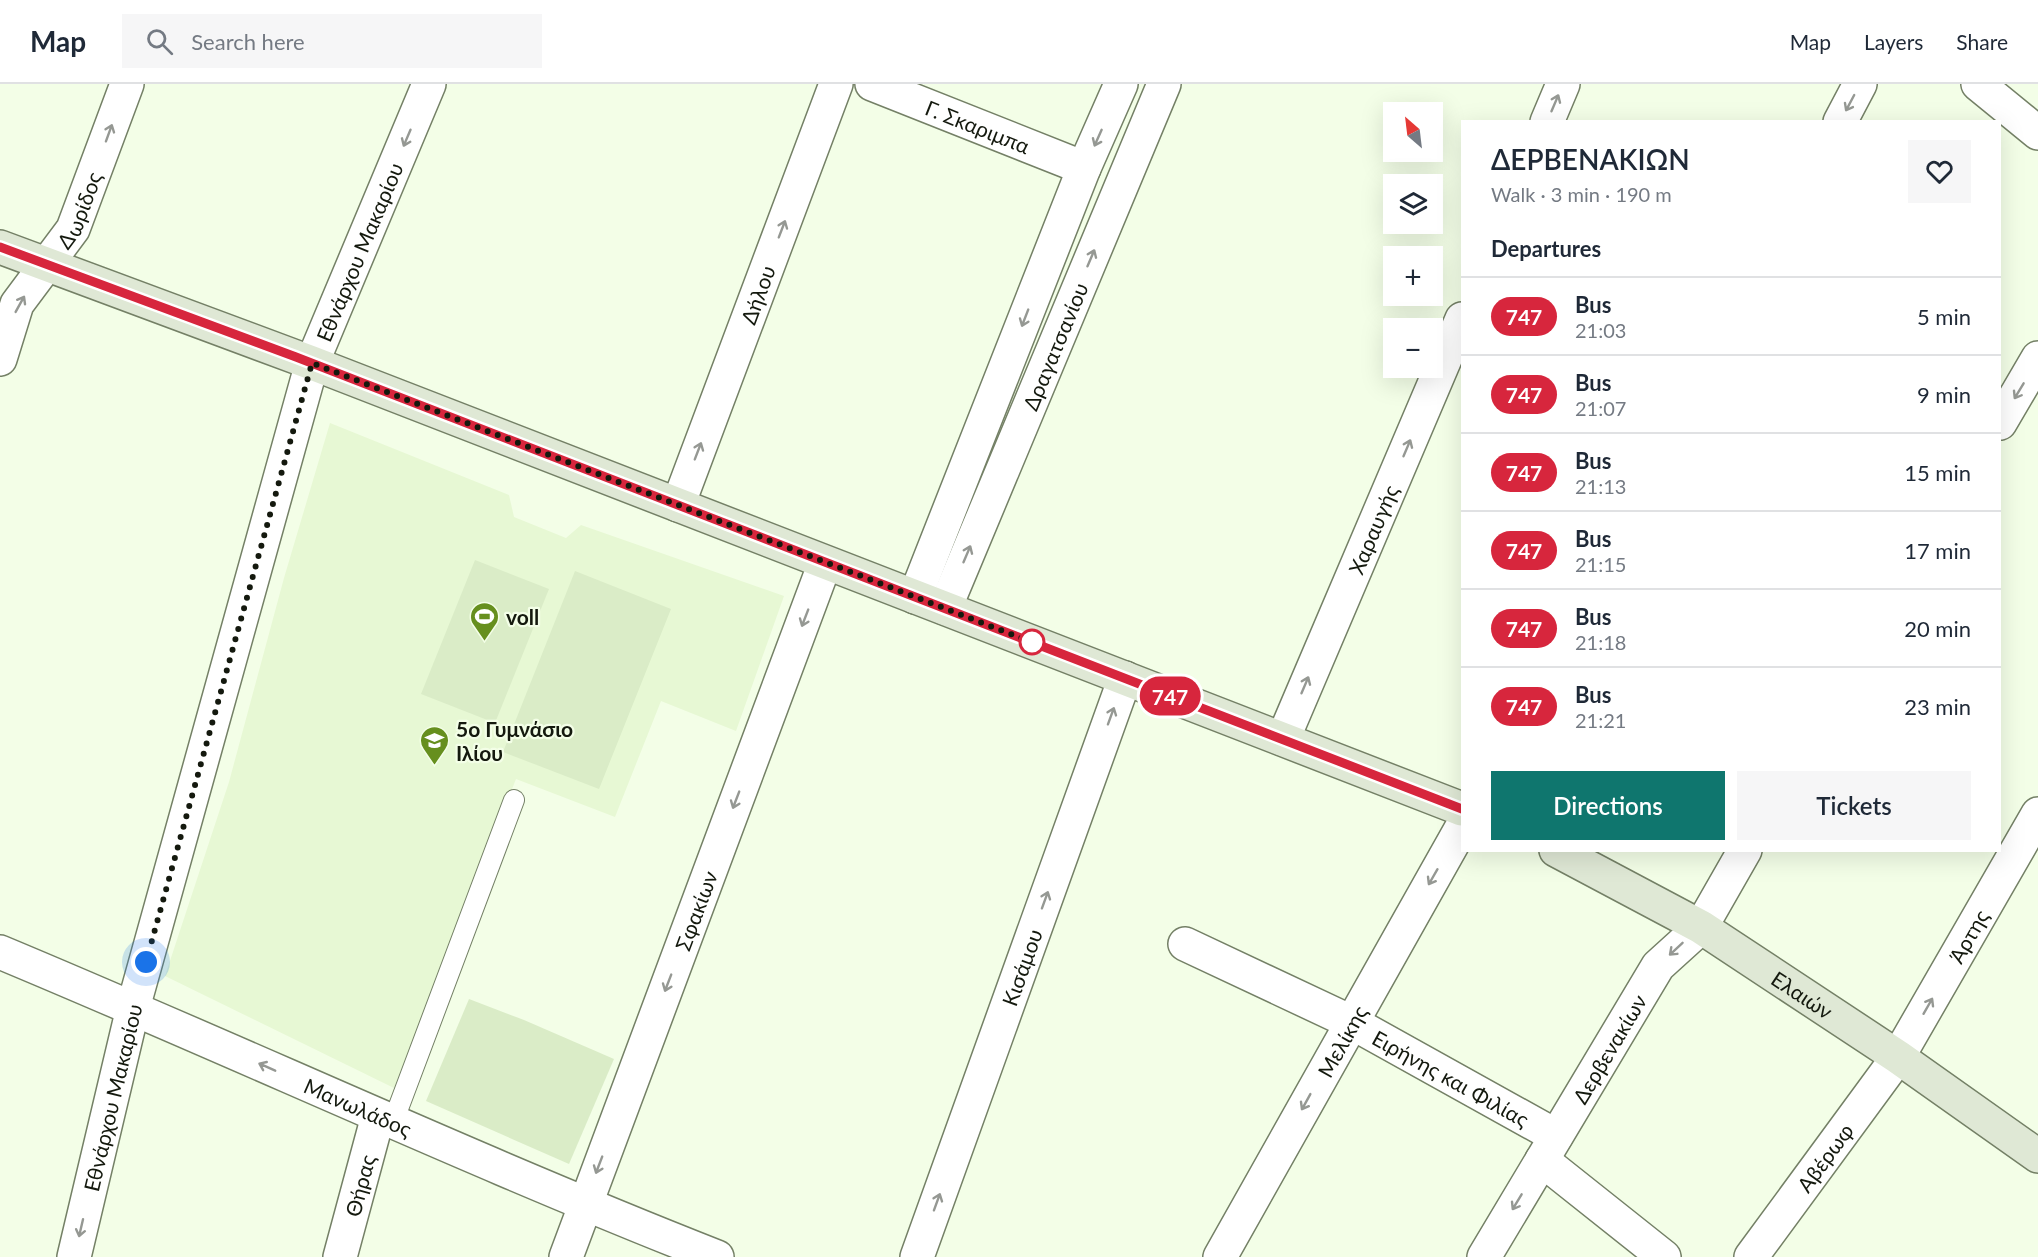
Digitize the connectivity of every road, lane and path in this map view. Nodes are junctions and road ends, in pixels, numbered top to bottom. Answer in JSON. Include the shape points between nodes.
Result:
{"nodes":[{"id":1,"x":126,"y":84,"type":"edge"},
{"id":2,"x":429,"y":84,"type":"edge"},
{"id":3,"x":836,"y":84,"type":"edge"},
{"id":4,"x":872,"y":84,"type":"edge"},
{"id":5,"x":1121,"y":84,"type":"edge"},
{"id":6,"x":1164,"y":84,"type":"edge"},
{"id":7,"x":1563,"y":84,"type":"edge"},
{"id":8,"x":1860,"y":84,"type":"edge"},
{"id":9,"x":1978,"y":84,"type":"edge"},
{"id":10,"x":1548,"y":120,"type":"edge"},
{"id":11,"x":1841,"y":120,"type":"edge"},
{"id":12,"x":2038,"y":133,"type":"edge"},
{"id":13,"x":1084,"y":168,"type":"junction"},
{"id":14,"x":0,"y":247,"type":"edge"},
{"id":15,"x":47,"y":266,"type":"junction"},
{"id":16,"x":1461,"y":321,"type":"edge"},
{"id":17,"x":2038,"y":358,"type":"edge"},
{"id":18,"x":0,"y":359,"type":"edge"},
{"id":19,"x":312,"y":363,"type":"junction"},
{"id":20,"x":2001,"y":421,"type":"edge"},
{"id":21,"x":678,"y":505,"type":"junction"},
{"id":22,"x":825,"y":563,"type":"junction"},
{"id":23,"x":930,"y":603,"type":"junction"},
{"id":24,"x":1125,"y":678,"type":"junction"},
{"id":25,"x":1283,"y":739,"type":"junction"},
{"id":26,"x":514,"y":800,"type":"dead end"},
{"id":27,"x":1461,"y":809,"type":"edge"},
{"id":28,"x":2038,"y":814,"type":"edge"},
{"id":29,"x":1461,"y":829,"type":"edge"},
{"id":30,"x":1560,"y":852,"type":"edge"},
{"id":31,"x":1744,"y":852,"type":"edge"},
{"id":32,"x":1701,"y":927,"type":"junction"},
{"id":33,"x":1185,"y":944,"type":"dead end"},
{"id":34,"x":0,"y":952,"type":"edge"},
{"id":35,"x":133,"y":1008,"type":"junction"},
{"id":36,"x":1351,"y":1022,"type":"junction"},
{"id":37,"x":1898,"y":1057,"type":"junction"},
{"id":38,"x":385,"y":1119,"type":"junction"},
{"id":39,"x":1549,"y":1148,"type":"junction"},
{"id":40,"x":2038,"y":1156,"type":"edge"},
{"id":41,"x":585,"y":1205,"type":"junction"},
{"id":42,"x":74,"y":1257,"type":"edge"},
{"id":43,"x":340,"y":1257,"type":"edge"},
{"id":44,"x":566,"y":1257,"type":"edge"},
{"id":45,"x":717,"y":1257,"type":"edge"},
{"id":46,"x":917,"y":1257,"type":"edge"},
{"id":47,"x":1220,"y":1257,"type":"edge"},
{"id":48,"x":1484,"y":1257,"type":"edge"},
{"id":49,"x":1664,"y":1257,"type":"edge"},
{"id":50,"x":1751,"y":1257,"type":"edge"}],
"edges":[{"from":15,"to":1,"type":"street","name":"Δωρίδος","one_way":true,"via":[[73,229]]},
{"from":2,"to":19,"type":"street","name":"Εθνάρχου Μακαρίου","one_way":true},
{"from":21,"to":3,"type":"street","name":"Δήλου","one_way":true},
{"from":4,"to":13,"type":"street","name":"Γ. Σκαριμπα"},
{"from":5,"to":13,"type":"street","name":"Δραγατσανίου","one_way":true},
{"from":23,"to":6,"type":"street","name":"Δραγατσανίου","one_way":true},
{"from":10,"to":7,"type":"street","one_way":true},
{"from":8,"to":11,"type":"street","one_way":true},
{"from":9,"to":12,"type":"street"},
{"from":13,"to":23,"type":"street","name":"Δραγατσανίου","one_way":true},
{"from":14,"to":15,"type":"street"},
{"from":18,"to":15,"type":"street","name":"Δωρίδος","one_way":true,"via":[[17,304]]},
{"from":15,"to":19,"type":"street"},
{"from":25,"to":16,"type":"street","name":"Χαραυγής","one_way":true},
{"from":17,"to":20,"type":"street","one_way":true},
{"from":19,"to":21,"type":"street"},
{"from":19,"to":35,"type":"street","name":"Εθνάρχου Μακαρίου"},
{"from":21,"to":22,"type":"street"},
{"from":22,"to":23,"type":"street"},
{"from":22,"to":41,"type":"street","name":"Σφακίων","one_way":true},
{"from":23,"to":24,"type":"street"},
{"from":24,"to":25,"type":"street"},
{"from":46,"to":24,"type":"street","name":"Κισάμου","one_way":true},
{"from":25,"to":27,"type":"street"},
{"from":26,"to":38,"type":"lane"},
{"from":37,"to":28,"type":"street","name":"Άρτης","one_way":true},
{"from":29,"to":36,"type":"street","name":"Μελίκης","one_way":true},
{"from":30,"to":32,"type":"street","name":"Ελαιών"},
{"from":31,"to":32,"type":"street","name":"Δερβενακίων"},
{"from":32,"to":37,"type":"street","name":"Ελαιών"},
{"from":32,"to":39,"type":"street","name":"Δερβενακίων","one_way":true,"via":[[1658,966]]},
{"from":33,"to":36,"type":"street","name":"Ειρήνης και Φιλίας"},
{"from":34,"to":35,"type":"street","name":"Μανωλάδος"},
{"from":38,"to":35,"type":"street","name":"Μανωλάδος","one_way":true},
{"from":35,"to":42,"type":"street","name":"Εθνάρχου Μακαρίου","one_way":true},
{"from":36,"to":39,"type":"street","name":"Ειρήνης και Φιλίας"},
{"from":36,"to":47,"type":"street","name":"Μελίκης","one_way":true},
{"from":37,"to":40,"type":"street","name":"Ελαιών"},
{"from":37,"to":50,"type":"street","name":"Αβέρωφ"},
{"from":38,"to":41,"type":"street","name":"Μανωλάδος"},
{"from":38,"to":43,"type":"street","name":"Θήρας"},
{"from":39,"to":48,"type":"street","name":"Δερβενακίων","one_way":true},
{"from":39,"to":49,"type":"street","name":"Ειρήνης και Φιλίας"},
{"from":41,"to":44,"type":"street","name":"Σφακίων"},
{"from":41,"to":45,"type":"street","name":"Μανωλάδος"}]}
